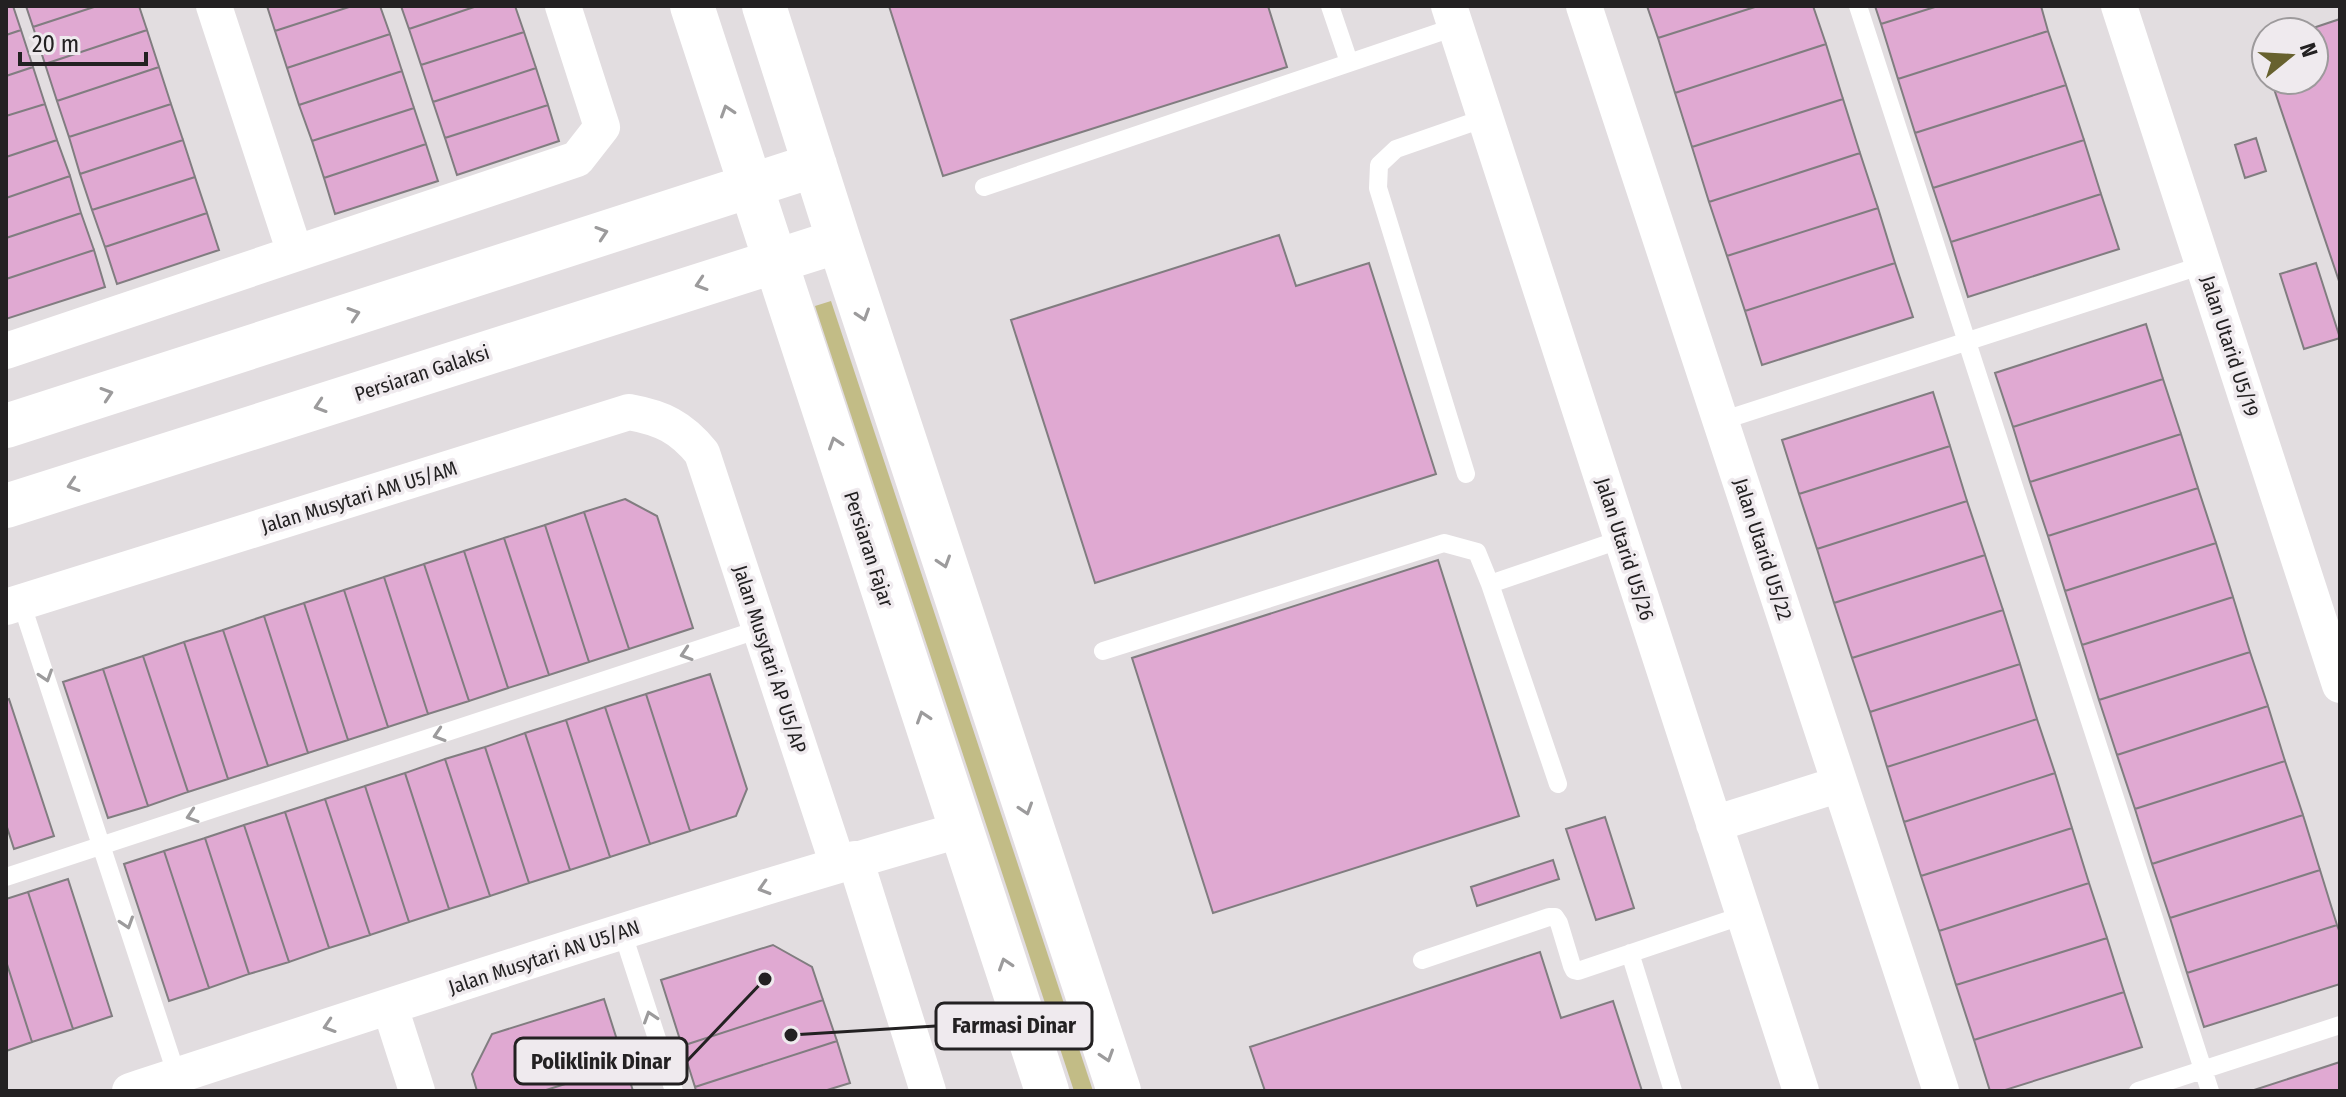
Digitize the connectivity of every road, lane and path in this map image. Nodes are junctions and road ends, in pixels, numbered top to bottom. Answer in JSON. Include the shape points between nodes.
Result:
{"nodes":[{"id":1,"x":214,"y":6,"type":"edge"},
{"id":2,"x":563,"y":6,"type":"edge"},
{"id":3,"x":692,"y":6,"type":"edge"},
{"id":4,"x":764,"y":6,"type":"edge"},
{"id":5,"x":1330,"y":6,"type":"edge"},
{"id":6,"x":1584,"y":6,"type":"edge"},
{"id":7,"x":1858,"y":6,"type":"edge"},
{"id":8,"x":2119,"y":6,"type":"edge"},
{"id":9,"x":1452,"y":16,"type":"edge"},
{"id":10,"x":1349,"y":62,"type":"junction"},
{"id":11,"x":1485,"y":118,"type":"junction"},
{"id":12,"x":815,"y":165,"type":"junction"},
{"id":13,"x":751,"y":185,"type":"junction"},
{"id":14,"x":984,"y":187,"type":"dead end"},
{"id":15,"x":839,"y":241,"type":"junction"},
{"id":16,"x":295,"y":253,"type":"junction"},
{"id":17,"x":776,"y":261,"type":"junction"},
{"id":18,"x":2203,"y":265,"type":"junction"},
{"id":19,"x":1967,"y":341,"type":"junction"},
{"id":20,"x":6,"y":351,"type":"edge"},
{"id":21,"x":1721,"y":421,"type":"junction"},
{"id":22,"x":6,"y":426,"type":"edge"},
{"id":23,"x":702,"y":453,"type":"joint"},
{"id":24,"x":1466,"y":474,"type":"dead end"},
{"id":25,"x":6,"y":506,"type":"edge"},
{"id":26,"x":1622,"y":539,"type":"junction"},
{"id":27,"x":1490,"y":584,"type":"junction"},
{"id":28,"x":14,"y":604,"type":"edge"},
{"id":29,"x":760,"y":629,"type":"junction"},
{"id":30,"x":1103,"y":651,"type":"dead end"},
{"id":31,"x":2340,"y":685,"type":"edge"},
{"id":32,"x":1558,"y":784,"type":"dead end"},
{"id":33,"x":1840,"y":784,"type":"junction"},
{"id":34,"x":1714,"y":824,"type":"junction"},
{"id":35,"x":960,"y":830,"type":"junction"},
{"id":36,"x":101,"y":845,"type":"junction"},
{"id":37,"x":846,"y":862,"type":"junction"},
{"id":38,"x":6,"y":877,"type":"edge"},
{"id":39,"x":1744,"y":915,"type":"junction"},
{"id":40,"x":622,"y":931,"type":"junction"},
{"id":41,"x":1630,"y":953,"type":"junction"},
{"id":42,"x":1422,"y":960,"type":"dead end"},
{"id":43,"x":390,"y":1007,"type":"junction"},
{"id":44,"x":2340,"y":1025,"type":"edge"},
{"id":45,"x":2203,"y":1070,"type":"junction"},
{"id":46,"x":177,"y":1076,"type":"junction"},
{"id":47,"x":130,"y":1091,"type":"edge"},
{"id":48,"x":417,"y":1091,"type":"edge"},
{"id":49,"x":674,"y":1091,"type":"edge"},
{"id":50,"x":928,"y":1091,"type":"edge"},
{"id":51,"x":1047,"y":1091,"type":"edge"},
{"id":52,"x":1119,"y":1091,"type":"edge"},
{"id":53,"x":1673,"y":1091,"type":"edge"},
{"id":54,"x":1801,"y":1091,"type":"edge"},
{"id":55,"x":1941,"y":1091,"type":"edge"},
{"id":56,"x":2138,"y":1091,"type":"edge"},
{"id":57,"x":2210,"y":1091,"type":"edge"}],
"edges":[{"from":1,"to":16,"type":"street"},
{"from":2,"to":16,"type":"street","via":[[602,127],[577,159]]},
{"from":13,"to":3,"type":"main road","name":"Persiaran Fajar","one_way":true},
{"from":4,"to":12,"type":"main road"},
{"from":5,"to":10,"type":"lane"},
{"from":6,"to":21,"type":"street","name":"Jalan Utarid U5/22"},
{"from":7,"to":19,"type":"lane"},
{"from":8,"to":18,"type":"street","name":"Jalan Utarid U5/19"},
{"from":9,"to":10,"type":"lane"},
{"from":9,"to":11,"type":"street","name":"Jalan Utarid U5/26"},
{"from":10,"to":14,"type":"lane"},
{"from":11,"to":24,"type":"lane","via":[[1396,149],[1379,165],[1378,188]]},
{"from":11,"to":26,"type":"street","name":"Jalan Utarid U5/26"},
{"from":12,"to":13,"type":"main road"},
{"from":12,"to":15,"type":"main road"},
{"from":13,"to":17,"type":"main road","name":"Persiaran Fajar"},
{"from":22,"to":13,"type":"main road","one_way":true},
{"from":15,"to":17,"type":"main road","name":"Persiaran Galaksi"},
{"from":15,"to":52,"type":"main road","one_way":true},
{"from":16,"to":20,"type":"street"},
{"from":17,"to":25,"type":"main road","name":"Persiaran Galaksi","one_way":true},
{"from":35,"to":17,"type":"main road","name":"Persiaran Fajar","one_way":true},
{"from":18,"to":19,"type":"lane"},
{"from":18,"to":31,"type":"street","name":"Jalan Utarid U5/19"},
{"from":19,"to":21,"type":"lane"},
{"from":19,"to":45,"type":"lane"},
{"from":21,"to":33,"type":"street","name":"Jalan Utarid U5/22"},
{"from":23,"to":28,"type":"street","name":"Jalan Musytari AM U5/AM","via":[[670,424],[629,412]]},
{"from":23,"to":29,"type":"street","name":"Jalan Musytari AP U5/AP"},
{"from":26,"to":27,"type":"lane"},
{"from":26,"to":34,"type":"street","name":"Jalan Utarid U5/26"},
{"from":27,"to":30,"type":"lane","via":[[1477,552],[1444,543]]},
{"from":27,"to":32,"type":"lane"},
{"from":28,"to":36,"type":"lane","one_way":true},
{"from":29,"to":36,"type":"lane","one_way":true},
{"from":29,"to":37,"type":"street","name":"Jalan Musytari AP U5/AP"},
{"from":33,"to":34,"type":"street"},
{"from":33,"to":55,"type":"street","name":"Jalan Utarid U5/22"},
{"from":34,"to":39,"type":"street","name":"Jalan Utarid U5/26"},
{"from":35,"to":37,"type":"street","name":"Jalan Musytari AN U5/AN"},
{"from":51,"to":35,"type":"main road","name":"Persiaran Fajar","one_way":true},
{"from":36,"to":38,"type":"lane"},
{"from":36,"to":46,"type":"lane","one_way":true},
{"from":37,"to":40,"type":"street","name":"Jalan Musytari AN U5/AN","one_way":true},
{"from":37,"to":50,"type":"street","name":"Jalan Musytari AP U5/AP"},
{"from":39,"to":41,"type":"lane"},
{"from":39,"to":54,"type":"street","name":"Jalan Utarid U5/26"},
{"from":40,"to":43,"type":"street","name":"Jalan Musytari AN U5/AN"},
{"from":49,"to":40,"type":"lane","one_way":true},
{"from":41,"to":42,"type":"lane","via":[[1574,970],[1559,923],[1549,917]]},
{"from":41,"to":53,"type":"lane"},
{"from":43,"to":46,"type":"street","name":"Jalan Musytari AN U5/AN","one_way":true},
{"from":43,"to":48,"type":"street"},
{"from":44,"to":45,"type":"lane"},
{"from":45,"to":56,"type":"lane"},
{"from":45,"to":57,"type":"lane"},
{"from":46,"to":47,"type":"street","name":"Jalan Musytari AN U5/AN"}]}
